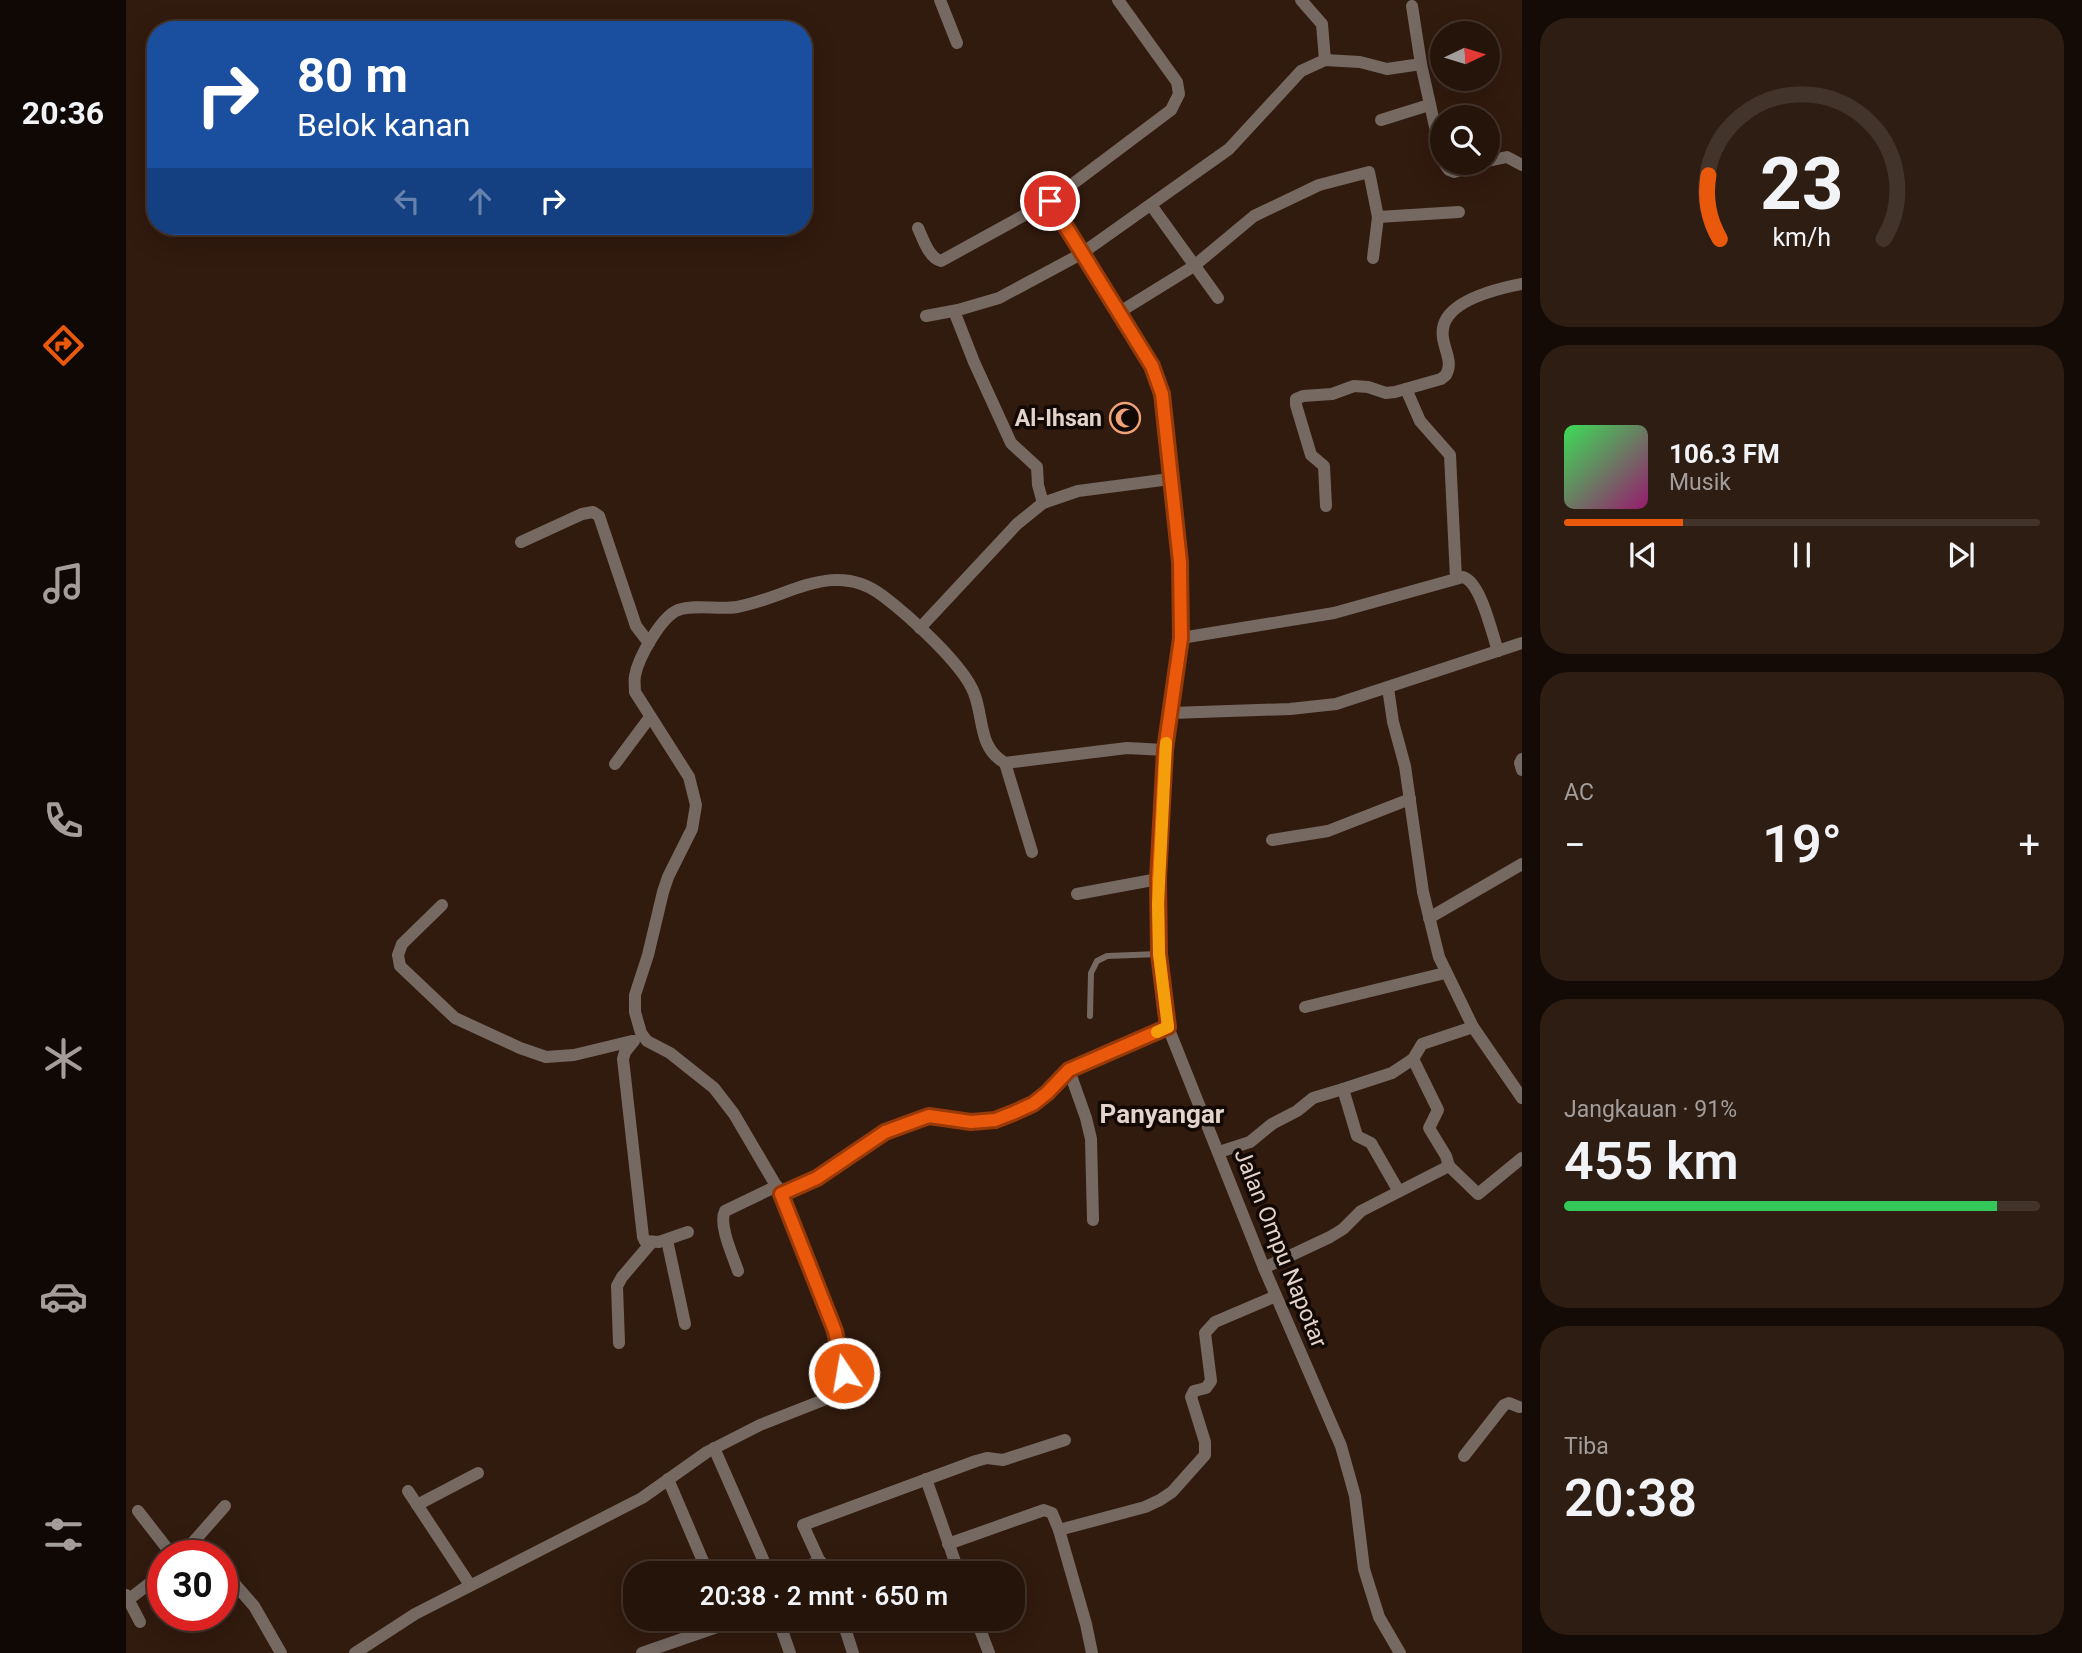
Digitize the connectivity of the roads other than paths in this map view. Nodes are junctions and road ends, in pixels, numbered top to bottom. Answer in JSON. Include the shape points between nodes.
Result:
{"nodes":[{"id":1,"x":940,"y":0,"type":"edge"},
{"id":2,"x":1118,"y":0,"type":"edge"},
{"id":3,"x":1301,"y":0,"type":"edge"},
{"id":4,"x":1412,"y":6,"type":"dead end"},
{"id":5,"x":957,"y":43,"type":"dead end"},
{"id":6,"x":1325,"y":60,"type":"junction"},
{"id":7,"x":1421,"y":64,"type":"junction"},
{"id":8,"x":1429,"y":105,"type":"junction"},
{"id":9,"x":1430,"y":109,"type":"edge"},
{"id":10,"x":1381,"y":120,"type":"dead end"},
{"id":11,"x":1500,"y":159,"type":"edge"},
{"id":12,"x":1522,"y":165,"type":"edge"},
{"id":13,"x":1050,"y":201,"type":"junction"},
{"id":14,"x":1151,"y":205,"type":"junction"},
{"id":15,"x":1459,"y":212,"type":"dead end"},
{"id":16,"x":1378,"y":217,"type":"junction"},
{"id":17,"x":918,"y":228,"type":"dead end"},
{"id":18,"x":1081,"y":254,"type":"junction"},
{"id":19,"x":1373,"y":258,"type":"dead end"},
{"id":20,"x":1194,"y":266,"type":"junction"},
{"id":21,"x":1522,"y":284,"type":"edge"},
{"id":22,"x":1218,"y":298,"type":"dead end"},
{"id":23,"x":954,"y":311,"type":"junction"},
{"id":24,"x":1118,"y":313,"type":"junction"},
{"id":25,"x":926,"y":316,"type":"dead end"},
{"id":26,"x":1406,"y":389,"type":"junction"},
{"id":27,"x":1170,"y":479,"type":"junction"},
{"id":28,"x":1043,"y":503,"type":"junction"},
{"id":29,"x":1326,"y":506,"type":"dead end"},
{"id":30,"x":521,"y":542,"type":"dead end"},
{"id":31,"x":1456,"y":578,"type":"junction"},
{"id":32,"x":920,"y":628,"type":"junction"},
{"id":33,"x":1181,"y":638,"type":"junction"},
{"id":34,"x":649,"y":643,"type":"junction"},
{"id":35,"x":1522,"y":643,"type":"edge"},
{"id":36,"x":1499,"y":651,"type":"junction"},
{"id":37,"x":1388,"y":688,"type":"junction"},
{"id":38,"x":1171,"y":713,"type":"junction"},
{"id":39,"x":650,"y":718,"type":"junction"},
{"id":40,"x":1165,"y":750,"type":"junction"},
{"id":41,"x":1522,"y":759,"type":"edge"},
{"id":42,"x":1005,"y":763,"type":"junction"},
{"id":43,"x":615,"y":764,"type":"dead end"},
{"id":44,"x":1522,"y":769,"type":"edge"},
{"id":45,"x":1410,"y":799,"type":"junction"},
{"id":46,"x":1272,"y":840,"type":"dead end"},
{"id":47,"x":1032,"y":852,"type":"dead end"},
{"id":48,"x":1522,"y":864,"type":"edge"},
{"id":49,"x":1158,"y":879,"type":"junction"},
{"id":50,"x":1076,"y":894,"type":"dead end"},
{"id":51,"x":442,"y":905,"type":"dead end"},
{"id":52,"x":1429,"y":918,"type":"junction"},
{"id":53,"x":1159,"y":954,"type":"junction"},
{"id":54,"x":1445,"y":973,"type":"junction"},
{"id":55,"x":1305,"y":1007,"type":"dead end"},
{"id":56,"x":1090,"y":1016,"type":"dead end"},
{"id":57,"x":1168,"y":1027,"type":"junction"},
{"id":58,"x":1473,"y":1027,"type":"junction"},
{"id":59,"x":632,"y":1041,"type":"junction"},
{"id":60,"x":647,"y":1041,"type":"junction"},
{"id":61,"x":1413,"y":1059,"type":"junction"},
{"id":62,"x":1069,"y":1070,"type":"junction"},
{"id":63,"x":1343,"y":1089,"type":"junction"},
{"id":64,"x":1520,"y":1092,"type":"edge"},
{"id":65,"x":1219,"y":1152,"type":"junction"},
{"id":66,"x":1522,"y":1158,"type":"edge"},
{"id":67,"x":1449,"y":1166,"type":"junction"},
{"id":68,"x":779,"y":1190,"type":"junction"},
{"id":69,"x":1398,"y":1190,"type":"junction"},
{"id":70,"x":1093,"y":1220,"type":"dead end"},
{"id":71,"x":688,"y":1232,"type":"dead end"},
{"id":72,"x":667,"y":1240,"type":"junction"},
{"id":73,"x":650,"y":1243,"type":"junction"},
{"id":74,"x":1264,"y":1268,"type":"junction"},
{"id":75,"x":738,"y":1271,"type":"dead end"},
{"id":76,"x":1276,"y":1296,"type":"junction"},
{"id":77,"x":685,"y":1324,"type":"dead end"},
{"id":78,"x":619,"y":1343,"type":"dead end"},
{"id":79,"x":1521,"y":1406,"type":"edge"},
{"id":80,"x":1065,"y":1440,"type":"dead end"},
{"id":81,"x":714,"y":1448,"type":"junction"},
{"id":82,"x":1464,"y":1456,"type":"dead end"},
{"id":83,"x":478,"y":1473,"type":"dead end"},
{"id":84,"x":668,"y":1479,"type":"junction"},
{"id":85,"x":926,"y":1479,"type":"junction"},
{"id":86,"x":408,"y":1491,"type":"dead end"},
{"id":87,"x":417,"y":1505,"type":"junction"},
{"id":88,"x":225,"y":1506,"type":"dead end"},
{"id":89,"x":138,"y":1511,"type":"dead end"},
{"id":90,"x":1059,"y":1530,"type":"junction"},
{"id":91,"x":161,"y":1540,"type":"edge"},
{"id":92,"x":195,"y":1540,"type":"edge"},
{"id":93,"x":948,"y":1544,"type":"junction"},
{"id":94,"x":703,"y":1561,"type":"edge"},
{"id":95,"x":764,"y":1561,"type":"edge"},
{"id":96,"x":820,"y":1561,"type":"edge"},
{"id":97,"x":954,"y":1561,"type":"edge"},
{"id":98,"x":147,"y":1584,"type":"edge"},
{"id":99,"x":470,"y":1585,"type":"junction"},
{"id":100,"x":238,"y":1588,"type":"edge"},
{"id":101,"x":127,"y":1598,"type":"edge"},
{"id":102,"x":140,"y":1622,"type":"dead end"},
{"id":103,"x":702,"y":1631,"type":"edge"},
{"id":104,"x":782,"y":1631,"type":"edge"},
{"id":105,"x":846,"y":1631,"type":"edge"},
{"id":106,"x":981,"y":1631,"type":"edge"},
{"id":107,"x":281,"y":1653,"type":"edge"},
{"id":108,"x":355,"y":1653,"type":"edge"},
{"id":109,"x":642,"y":1653,"type":"edge"},
{"id":110,"x":790,"y":1653,"type":"edge"},
{"id":111,"x":852,"y":1653,"type":"edge"},
{"id":112,"x":989,"y":1653,"type":"edge"},
{"id":113,"x":1092,"y":1653,"type":"edge"},
{"id":114,"x":1400,"y":1653,"type":"edge"}],
"edges":[{"from":1,"to":5,"type":"street"},
{"from":2,"to":13,"type":"street","via":[[1177,82],[1177,101]]},
{"from":3,"to":6,"type":"street","via":[[1322,24]]},
{"from":4,"to":7,"type":"street"},
{"from":6,"to":7,"type":"street","via":[[1387,69]]},
{"from":6,"to":14,"type":"street","via":[[1301,71],[1229,149]]},
{"from":7,"to":8,"type":"street"},
{"from":8,"to":9,"type":"street"},
{"from":8,"to":10,"type":"street"},
{"from":11,"to":12,"type":"street","via":[[1507,157]]},
{"from":13,"to":17,"type":"street","via":[[941,261],[932,255]]},
{"from":13,"to":18,"type":"street","name":"Jalan Ompu Napotar"},
{"from":14,"to":18,"type":"street"},
{"from":14,"to":20,"type":"street"},
{"from":15,"to":16,"type":"street"},
{"from":16,"to":19,"type":"street"},
{"from":16,"to":20,"type":"street","via":[[1370,172],[1336,179],[1254,216]]},
{"from":18,"to":23,"type":"street","via":[[999,298]]},
{"from":18,"to":24,"type":"street","name":"Jalan Ompu Napotar"},
{"from":20,"to":22,"type":"street"},
{"from":20,"to":24,"type":"street"},
{"from":21,"to":26,"type":"street","via":[[1485,293],[1456,308],[1443,327],[1450,363],[1447,376]]},
{"from":23,"to":25,"type":"street"},
{"from":23,"to":28,"type":"street","via":[[1012,443],[1037,467]]},
{"from":24,"to":27,"type":"street","name":"Jalan Ompu Napotar","via":[[1158,381]]},
{"from":26,"to":29,"type":"street","via":[[1386,393],[1354,386],[1296,399],[1311,455],[1325,467]]},
{"from":26,"to":31,"type":"street","via":[[1420,421],[1450,455]]},
{"from":27,"to":28,"type":"street","via":[[1077,491]]},
{"from":27,"to":33,"type":"street","name":"Jalan Ompu Napotar","via":[[1180,562]]},
{"from":28,"to":32,"type":"street","via":[[1017,524]]},
{"from":30,"to":34,"type":"street","via":[[582,514],[599,516],[636,626]]},
{"from":31,"to":33,"type":"street","via":[[1334,613]]},
{"from":31,"to":36,"type":"street","via":[[1470,579],[1476,589]]},
{"from":32,"to":34,"type":"street","via":[[864,584],[829,579],[761,603],[678,610]]},
{"from":32,"to":42,"type":"street","via":[[972,687],[985,742]]},
{"from":33,"to":38,"type":"street","name":"Jalan Ompu Napotar"},
{"from":34,"to":39,"type":"street","via":[[635,676],[635,692]]},
{"from":35,"to":36,"type":"street"},
{"from":36,"to":37,"type":"street"},
{"from":37,"to":38,"type":"street","via":[[1336,704]]},
{"from":37,"to":45,"type":"street"},
{"from":38,"to":40,"type":"street","name":"Jalan Ompu Napotar"},
{"from":39,"to":43,"type":"street"},
{"from":39,"to":60,"type":"street","via":[[689,777],[696,805],[692,829],[668,877],[635,995],[635,1012]]},
{"from":40,"to":42,"type":"street","via":[[1127,748]]},
{"from":40,"to":49,"type":"street","name":"Jalan Ompu Napotar"},
{"from":41,"to":44,"type":"street"},
{"from":42,"to":47,"type":"street"},
{"from":45,"to":46,"type":"street","via":[[1328,831]]},
{"from":45,"to":52,"type":"street"},
{"from":48,"to":52,"type":"street"},
{"from":49,"to":50,"type":"street"},
{"from":49,"to":53,"type":"street","name":"Jalan Ompu Napotar"},
{"from":51,"to":59,"type":"street","via":[[402,944],[398,955],[400,966],[456,1018],[545,1057]]},
{"from":52,"to":54,"type":"street"},
{"from":53,"to":56,"type":"lane","via":[[1107,956],[1097,961],[1091,973]]},
{"from":53,"to":57,"type":"street","name":"Jalan Ompu Napotar"},
{"from":54,"to":55,"type":"street"},
{"from":54,"to":58,"type":"street"},
{"from":57,"to":62,"type":"street"},
{"from":57,"to":65,"type":"street","name":"Jalan Ompu Napotar"},
{"from":58,"to":61,"type":"street","via":[[1422,1044]]},
{"from":58,"to":64,"type":"street"},
{"from":59,"to":60,"type":"street"},
{"from":59,"to":73,"type":"street","via":[[625,1052],[624,1069],[641,1228]]},
{"from":60,"to":68,"type":"street","via":[[714,1088]]},
{"from":61,"to":63,"type":"street","via":[[1385,1076]]},
{"from":61,"to":67,"type":"street","via":[[1438,1110],[1429,1128]]},
{"from":62,"to":68,"type":"street","via":[[1033,1104],[1013,1113],[971,1122],[929,1116],[885,1132],[817,1178]]},
{"from":62,"to":70,"type":"street","via":[[1091,1139]]},
{"from":63,"to":65,"type":"street","via":[[1313,1098],[1250,1142]]},
{"from":63,"to":69,"type":"street","via":[[1357,1136],[1371,1143]]},
{"from":65,"to":74,"type":"street","name":"Jalan Ompu Napotar"},
{"from":66,"to":67,"type":"street","via":[[1478,1194]]},
{"from":67,"to":69,"type":"street"},
{"from":68,"to":75,"type":"street","via":[[725,1211],[722,1225]]},
{"from":68,"to":81,"type":"street","via":[[835,1331],[844,1373],[835,1393],[826,1399]]},
{"from":69,"to":74,"type":"street","via":[[1361,1211],[1336,1233]]},
{"from":71,"to":72,"type":"street"},
{"from":72,"to":73,"type":"street"},
{"from":72,"to":77,"type":"street"},
{"from":73,"to":78,"type":"street","via":[[617,1286]]},
{"from":74,"to":76,"type":"street","name":"Jalan Ompu Napotar"},
{"from":76,"to":90,"type":"street","via":[[1214,1322],[1205,1333],[1211,1381],[1191,1398],[1206,1448],[1202,1461],[1160,1500]]},
{"from":76,"to":114,"type":"street","name":"Jalan Ompu Napotar","via":[[1340,1446],[1355,1496],[1364,1569],[1378,1618]]},
{"from":79,"to":82,"type":"street","via":[[1504,1405]]},
{"from":80,"to":85,"type":"street","via":[[1003,1460],[976,1461]]},
{"from":81,"to":84,"type":"street"},
{"from":81,"to":95,"type":"street"},
{"from":83,"to":87,"type":"street"},
{"from":84,"to":94,"type":"street"},
{"from":84,"to":99,"type":"street","via":[[642,1498]]},
{"from":85,"to":93,"type":"street"},
{"from":85,"to":96,"type":"street","via":[[803,1525]]},
{"from":86,"to":87,"type":"street"},
{"from":87,"to":99,"type":"street"},
{"from":88,"to":92,"type":"street"},
{"from":89,"to":91,"type":"street"},
{"from":90,"to":93,"type":"street","via":[[1052,1513],[1044,1510]]},
{"from":90,"to":113,"type":"street"},
{"from":93,"to":97,"type":"street"},
{"from":98,"to":101,"type":"street"},
{"from":99,"to":108,"type":"street"},
{"from":100,"to":107,"type":"street"},
{"from":101,"to":102,"type":"street"},
{"from":103,"to":109,"type":"street"},
{"from":104,"to":110,"type":"street"},
{"from":105,"to":111,"type":"street"},
{"from":106,"to":112,"type":"street"}]}
